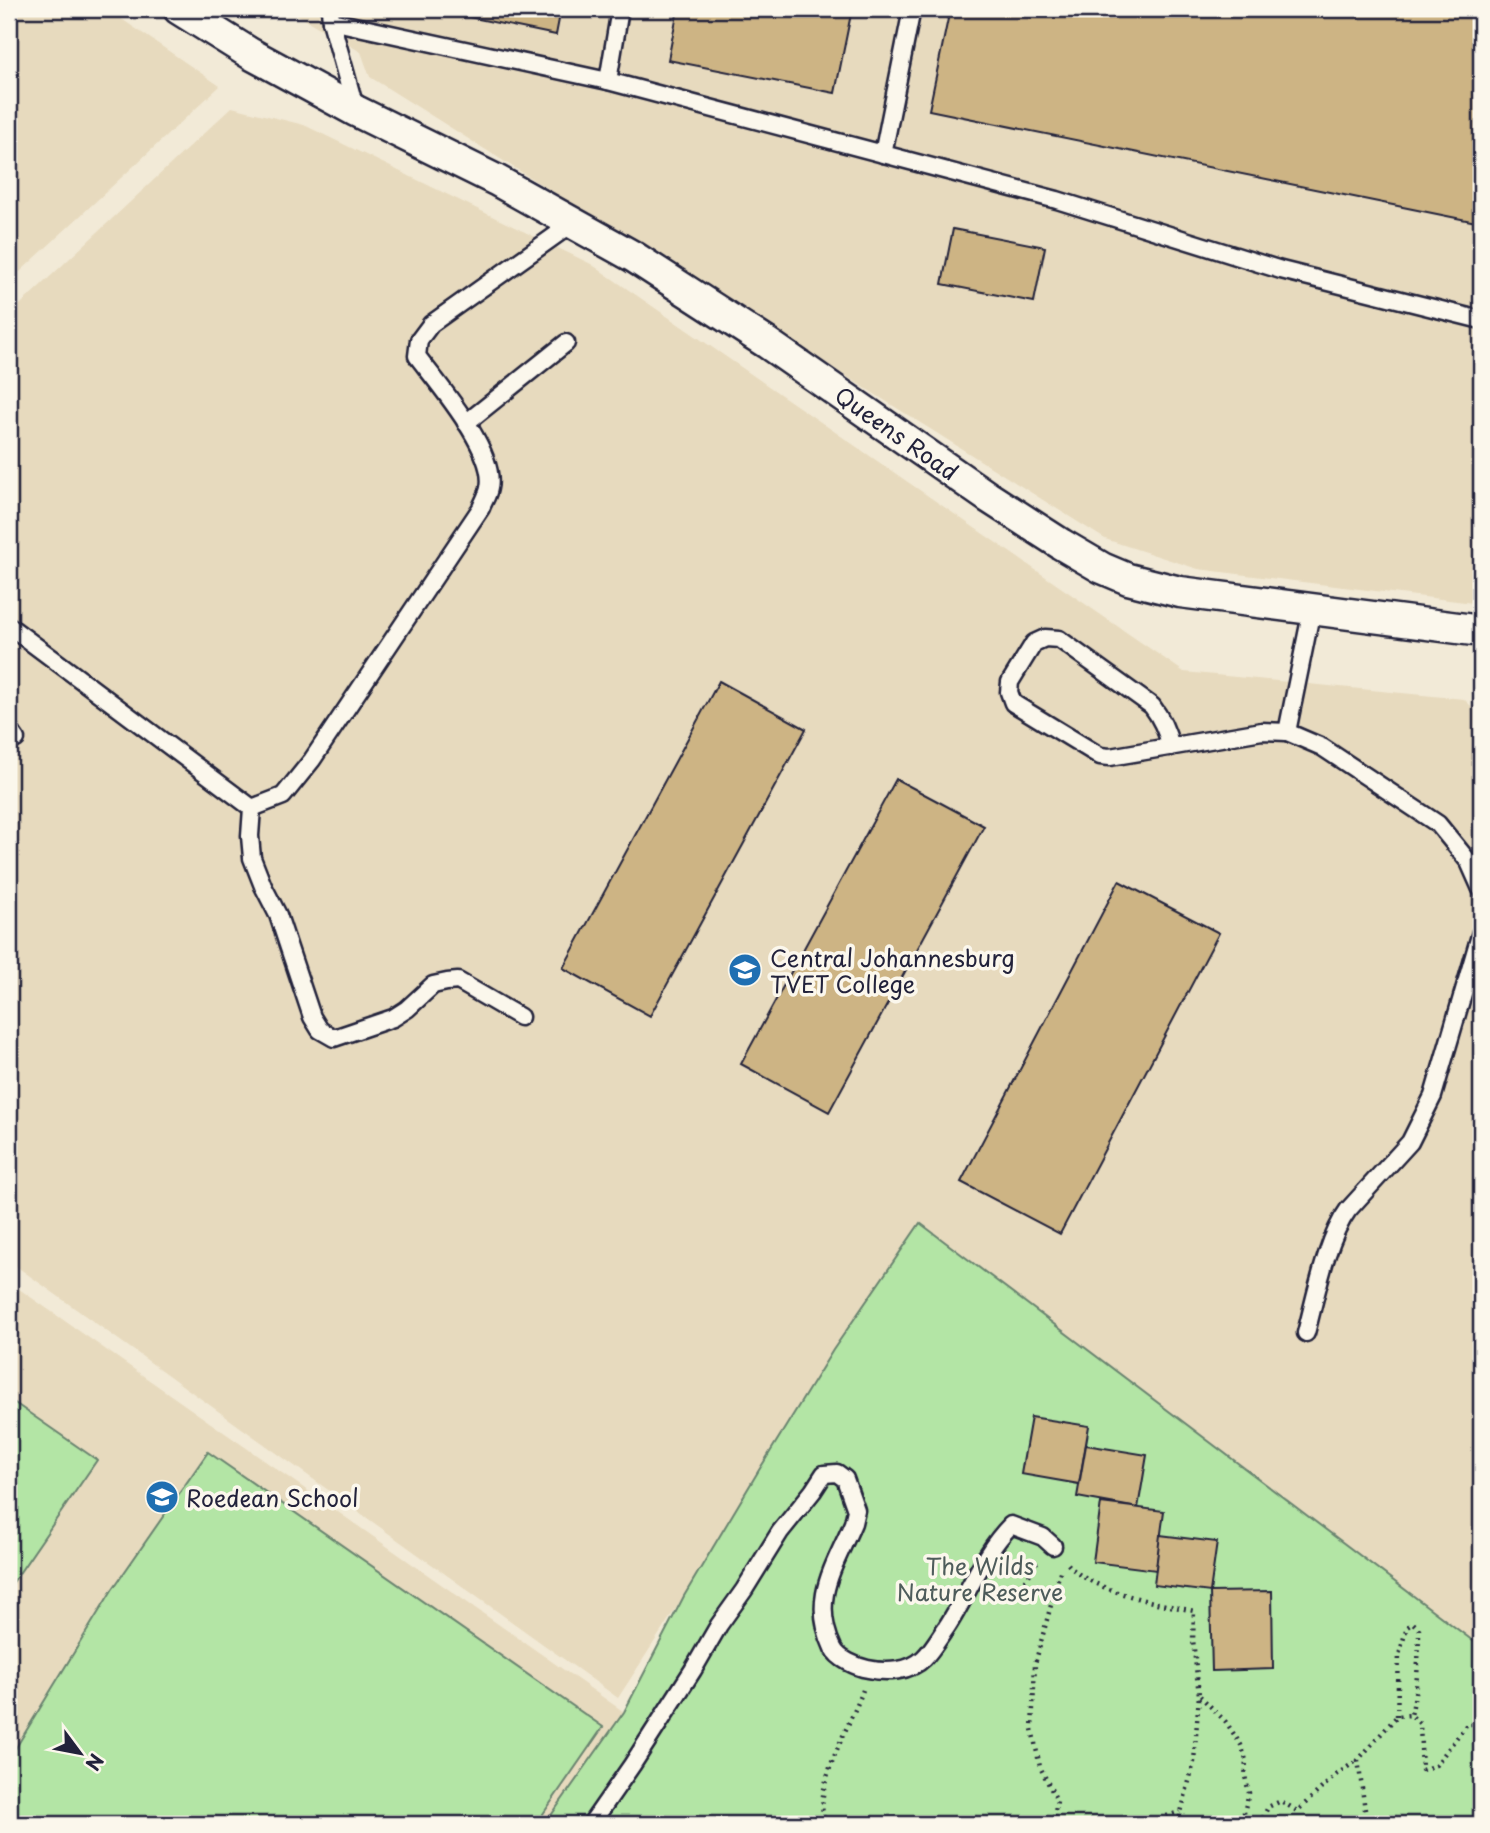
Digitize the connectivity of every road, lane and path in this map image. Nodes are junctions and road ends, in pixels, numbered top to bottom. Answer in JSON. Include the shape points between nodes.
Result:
{"nodes":[{"id":1,"x":179,"y":9,"type":"edge"},
{"id":2,"x":620,"y":9,"type":"edge"},
{"id":3,"x":912,"y":9,"type":"edge"},
{"id":4,"x":331,"y":15,"type":"edge"},
{"id":5,"x":608,"y":81,"type":"junction"},
{"id":6,"x":356,"y":111,"type":"junction"},
{"id":7,"x":883,"y":154,"type":"junction"},
{"id":8,"x":573,"y":223,"type":"junction"},
{"id":9,"x":1481,"y":320,"type":"edge"},
{"id":10,"x":566,"y":343,"type":"dead end"},
{"id":11,"x":466,"y":423,"type":"junction"},
{"id":12,"x":1312,"y":609,"type":"junction"},
{"id":13,"x":9,"y":626,"type":"edge"},
{"id":14,"x":1481,"y":631,"type":"edge"},
{"id":15,"x":1287,"y":732,"type":"junction"},
{"id":16,"x":1171,"y":747,"type":"junction"},
{"id":17,"x":252,"y":808,"type":"junction"},
{"id":18,"x":1481,"y":889,"type":"edge"},
{"id":19,"x":1481,"y":932,"type":"edge"},
{"id":20,"x":520,"y":1017,"type":"dead end"},
{"id":21,"x":1306,"y":1333,"type":"dead end"},
{"id":22,"x":1048,"y":1541,"type":"joint"},
{"id":23,"x":958,"y":1609,"type":"junction"},
{"id":24,"x":870,"y":1670,"type":"junction"},
{"id":25,"x":1199,"y":1695,"type":"junction"},
{"id":26,"x":1410,"y":1715,"type":"junction"},
{"id":27,"x":1397,"y":1716,"type":"junction"},
{"id":28,"x":1481,"y":1724,"type":"edge"},
{"id":29,"x":1358,"y":1760,"type":"junction"},
{"id":30,"x":1180,"y":1812,"type":"junction"},
{"id":31,"x":591,"y":1824,"type":"edge"},
{"id":32,"x":826,"y":1824,"type":"edge"},
{"id":33,"x":1053,"y":1824,"type":"edge"},
{"id":34,"x":1155,"y":1824,"type":"edge"},
{"id":35,"x":1178,"y":1824,"type":"edge"},
{"id":36,"x":1247,"y":1824,"type":"edge"},
{"id":37,"x":1260,"y":1824,"type":"edge"},
{"id":38,"x":1367,"y":1824,"type":"edge"}],
"edges":[{"from":1,"to":6,"type":"street","name":"Queens Road"},
{"from":2,"to":5,"type":"lane"},
{"from":3,"to":7,"type":"lane"},
{"from":4,"to":5,"type":"lane"},
{"from":4,"to":6,"type":"lane"},
{"from":5,"to":7,"type":"lane"},
{"from":6,"to":8,"type":"street","name":"Queens Road"},
{"from":7,"to":9,"type":"lane","via":[[1057,201],[1281,270]]},
{"from":8,"to":11,"type":"lane","via":[[431,324],[419,340],[417,356]]},
{"from":8,"to":12,"type":"street","name":"Queens Road","via":[[767,343],[988,497],[1102,568],[1180,592]]},
{"from":10,"to":11,"type":"lane"},
{"from":11,"to":17,"type":"lane","via":[[486,458],[490,486],[481,508],[312,760],[283,796]]},
{"from":12,"to":14,"type":"street","name":"Queens Road"},
{"from":12,"to":15,"type":"lane"},
{"from":13,"to":17,"type":"lane"},
{"from":15,"to":16,"type":"lane","via":[[1262,731]]},
{"from":15,"to":18,"type":"lane","via":[[1322,747],[1438,824],[1469,862]]},
{"from":16,"to":16,"type":"lane","via":[[1100,756],[1013,703],[1010,682],[1034,643],[1059,639],[1152,706]]},
{"from":17,"to":20,"type":"lane","via":[[252,858],[320,1030],[334,1038],[393,1018],[433,985],[458,981]]},
{"from":19,"to":21,"type":"lane","via":[[1433,1096],[1409,1142],[1339,1222]]},
{"from":22,"to":23,"type":"path","via":[[1018,1587]]},
{"from":22,"to":23,"type":"lane","via":[[1011,1525],[999,1537]]},
{"from":23,"to":24,"type":"lane","via":[[923,1659],[893,1671]]},
{"from":24,"to":31,"type":"lane","via":[[836,1654],[827,1636],[823,1595],[856,1510],[845,1479],[837,1473],[824,1474],[780,1532]]},
{"from":24,"to":32,"type":"path","via":[[827,1773],[821,1815]]},
{"from":25,"to":30,"type":"path","via":[[1194,1762]]},
{"from":25,"to":33,"type":"path","via":[[1194,1611],[1102,1585],[1077,1574],[1063,1558],[1035,1664],[1032,1729],[1040,1767],[1057,1801]]},
{"from":25,"to":36,"type":"path","via":[[1226,1721],[1241,1745],[1249,1793],[1244,1812]]},
{"from":26,"to":27,"type":"path"},
{"from":26,"to":27,"type":"path","via":[[1419,1645],[1419,1629],[1413,1623],[1407,1627],[1399,1655]]},
{"from":26,"to":28,"type":"path","via":[[1420,1724],[1422,1770],[1436,1765],[1467,1724]]},
{"from":27,"to":29,"type":"path"},
{"from":29,"to":37,"type":"path","via":[[1297,1811],[1281,1801],[1268,1807]]},
{"from":29,"to":38,"type":"path"},
{"from":30,"to":34,"type":"path"},
{"from":30,"to":35,"type":"path"}]}
